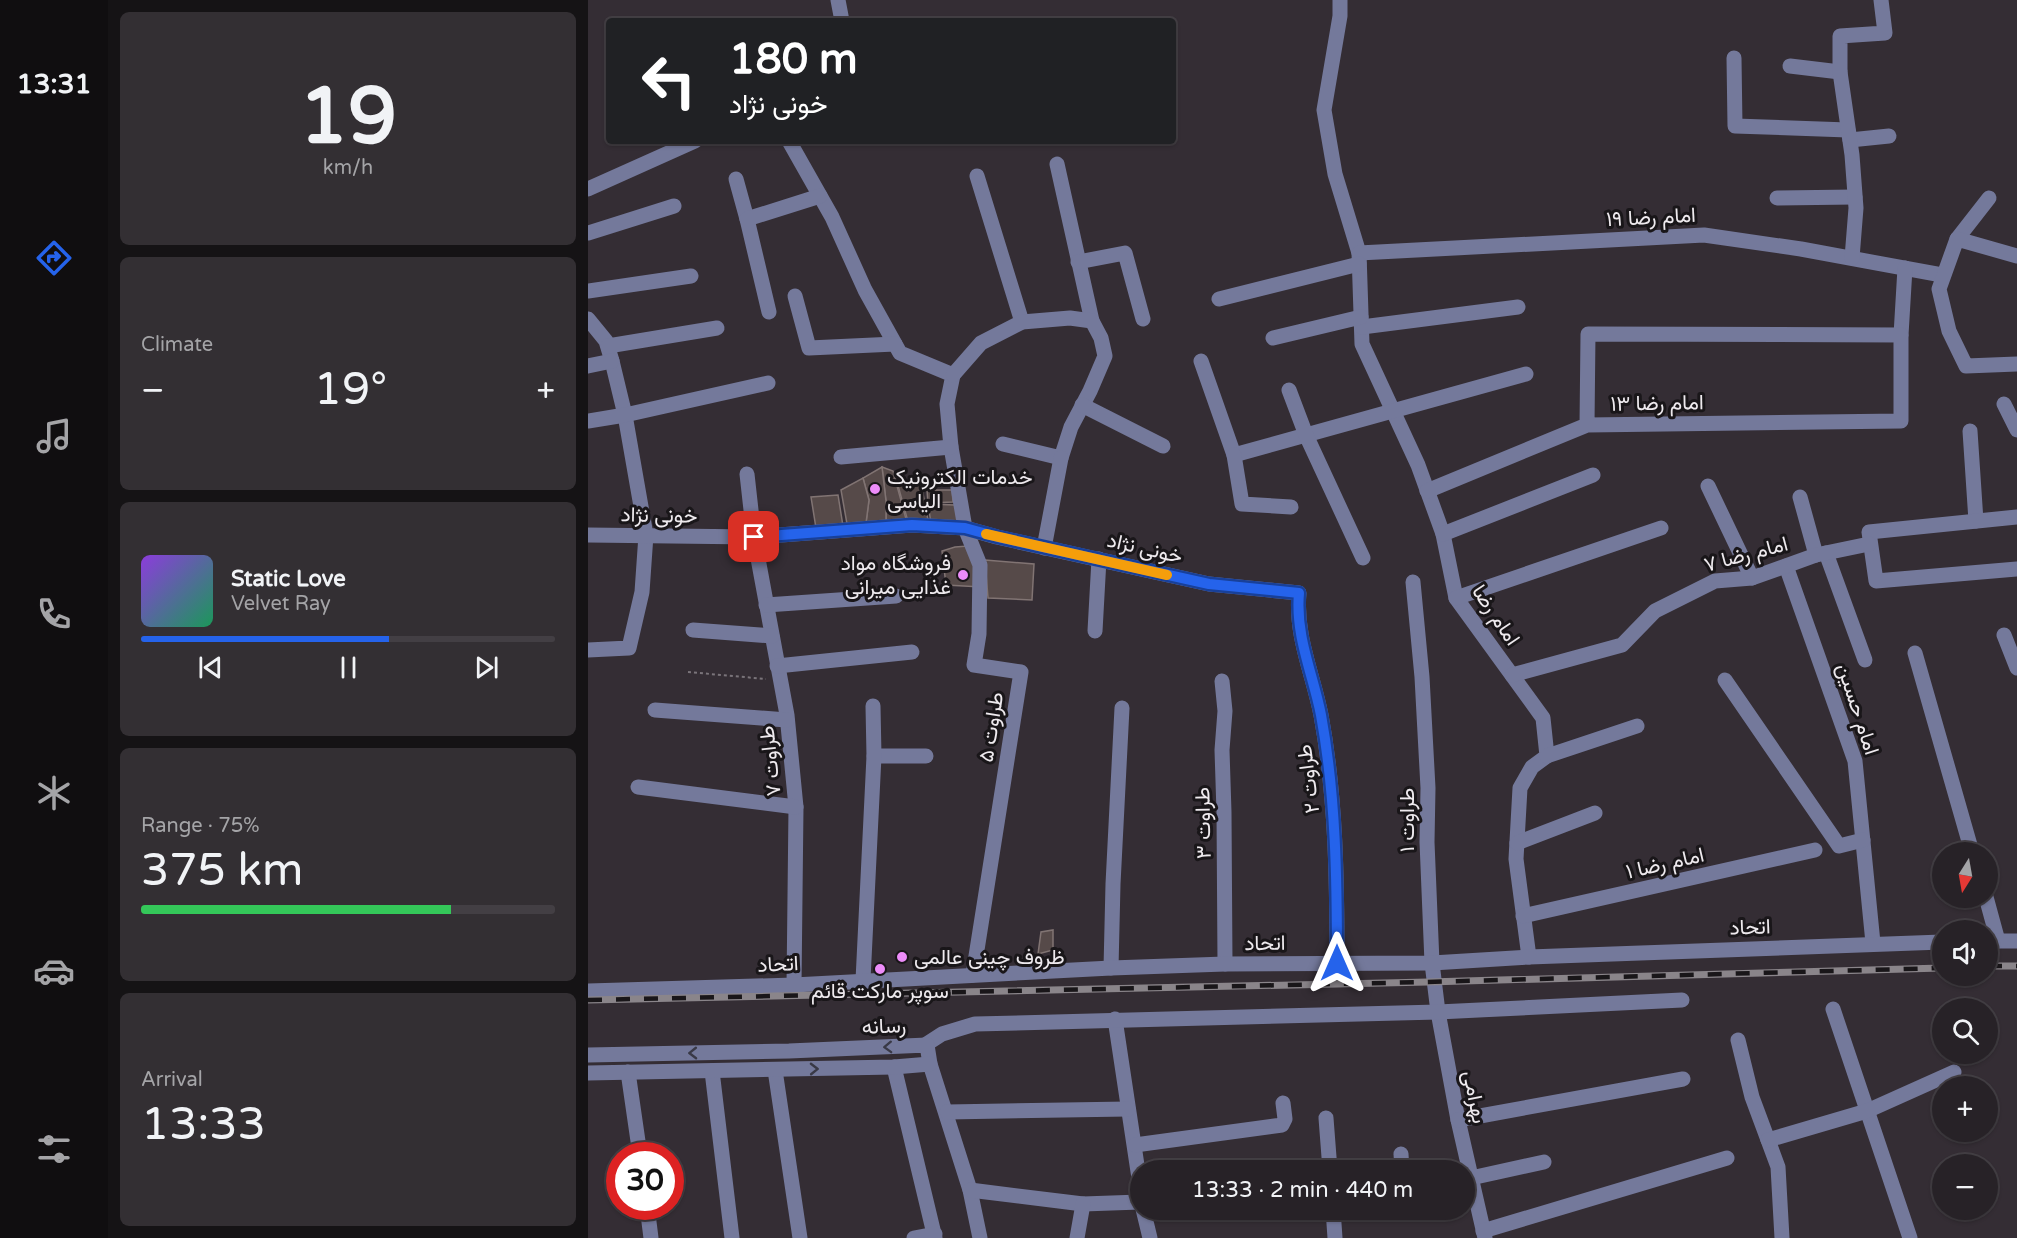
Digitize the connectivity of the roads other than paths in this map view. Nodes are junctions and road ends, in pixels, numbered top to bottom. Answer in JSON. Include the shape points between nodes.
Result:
{"nodes":[{"id":1,"x":838,"y":0,"type":"edge"},
{"id":2,"x":1340,"y":0,"type":"edge"},
{"id":3,"x":1881,"y":0,"type":"edge"},
{"id":4,"x":841,"y":18,"type":"edge"},
{"id":5,"x":1734,"y":58,"type":"dead end"},
{"id":6,"x":1790,"y":66,"type":"dead end"},
{"id":7,"x":1840,"y":72,"type":"junction"},
{"id":8,"x":1849,"y":135,"type":"junction"},
{"id":9,"x":1889,"y":136,"type":"dead end"},
{"id":10,"x":687,"y":144,"type":"edge"},
{"id":11,"x":791,"y":144,"type":"edge"},
{"id":12,"x":1057,"y":164,"type":"dead end"},
{"id":13,"x":977,"y":176,"type":"dead end"},
{"id":14,"x":736,"y":179,"type":"dead end"},
{"id":15,"x":588,"y":189,"type":"edge"},
{"id":16,"x":820,"y":196,"type":"junction"},
{"id":17,"x":1856,"y":197,"type":"junction"},
{"id":18,"x":1777,"y":198,"type":"dead end"},
{"id":19,"x":1989,"y":198,"type":"dead end"},
{"id":20,"x":674,"y":206,"type":"dead end"},
{"id":21,"x":747,"y":219,"type":"junction"},
{"id":22,"x":588,"y":232,"type":"edge"},
{"id":23,"x":1957,"y":239,"type":"junction"},
{"id":24,"x":2017,"y":256,"type":"edge"},
{"id":25,"x":1852,"y":258,"type":"junction"},
{"id":26,"x":1359,"y":259,"type":"junction"},
{"id":27,"x":1078,"y":262,"type":"junction"},
{"id":28,"x":1905,"y":268,"type":"junction"},
{"id":29,"x":1942,"y":275,"type":"junction"},
{"id":30,"x":691,"y":276,"type":"dead end"},
{"id":31,"x":588,"y":291,"type":"edge"},
{"id":32,"x":795,"y":296,"type":"dead end"},
{"id":33,"x":1219,"y":299,"type":"dead end"},
{"id":34,"x":1518,"y":307,"type":"dead end"},
{"id":35,"x":769,"y":312,"type":"dead end"},
{"id":36,"x":588,"y":319,"type":"edge"},
{"id":37,"x":1143,"y":319,"type":"dead end"},
{"id":38,"x":1092,"y":321,"type":"junction"},
{"id":39,"x":1022,"y":322,"type":"junction"},
{"id":40,"x":1361,"y":322,"type":"junction"},
{"id":41,"x":717,"y":328,"type":"dead end"},
{"id":42,"x":1901,"y":335,"type":"junction"},
{"id":43,"x":1273,"y":338,"type":"dead end"},
{"id":44,"x":895,"y":344,"type":"junction"},
{"id":45,"x":610,"y":353,"type":"junction"},
{"id":46,"x":1201,"y":361,"type":"dead end"},
{"id":47,"x":2017,"y":364,"type":"edge"},
{"id":48,"x":588,"y":366,"type":"edge"},
{"id":49,"x":1526,"y":374,"type":"dead end"},
{"id":50,"x":953,"y":375,"type":"junction"},
{"id":51,"x":768,"y":383,"type":"dead end"},
{"id":52,"x":1288,"y":390,"type":"dead end"},
{"id":53,"x":2004,"y":404,"type":"dead end"},
{"id":54,"x":1082,"y":405,"type":"junction"},
{"id":55,"x":1393,"y":411,"type":"junction"},
{"id":56,"x":626,"y":415,"type":"junction"},
{"id":57,"x":588,"y":420,"type":"edge"},
{"id":58,"x":1587,"y":425,"type":"junction"},
{"id":59,"x":2017,"y":430,"type":"edge"},
{"id":60,"x":1970,"y":431,"type":"dead end"},
{"id":61,"x":1306,"y":435,"type":"junction"},
{"id":62,"x":1004,"y":444,"type":"dead end"},
{"id":63,"x":1163,"y":446,"type":"dead end"},
{"id":64,"x":951,"y":447,"type":"junction"},
{"id":65,"x":1234,"y":455,"type":"junction"},
{"id":66,"x":841,"y":457,"type":"dead end"},
{"id":67,"x":1061,"y":458,"type":"junction"},
{"id":68,"x":747,"y":474,"type":"dead end"},
{"id":69,"x":1593,"y":475,"type":"dead end"},
{"id":70,"x":1708,"y":486,"type":"dead end"},
{"id":71,"x":1427,"y":491,"type":"junction"},
{"id":72,"x":1800,"y":497,"type":"dead end"},
{"id":73,"x":1291,"y":507,"type":"dead end"},
{"id":74,"x":2017,"y":517,"type":"edge"},
{"id":75,"x":1976,"y":521,"type":"junction"},
{"id":76,"x":965,"y":528,"type":"junction"},
{"id":77,"x":1661,"y":528,"type":"dead end"},
{"id":78,"x":1443,"y":534,"type":"junction"},
{"id":79,"x":588,"y":535,"type":"edge"},
{"id":80,"x":646,"y":535,"type":"junction"},
{"id":81,"x":754,"y":537,"type":"junction"},
{"id":82,"x":1869,"y":538,"type":"junction"},
{"id":83,"x":1044,"y":548,"type":"junction"},
{"id":84,"x":1821,"y":554,"type":"junction"},
{"id":85,"x":1363,"y":558,"type":"dead end"},
{"id":86,"x":1099,"y":559,"type":"junction"},
{"id":87,"x":1786,"y":566,"type":"junction"},
{"id":88,"x":2017,"y":569,"type":"edge"},
{"id":89,"x":1752,"y":578,"type":"junction"},
{"id":90,"x":1413,"y":582,"type":"dead end"},
{"id":91,"x":1299,"y":593,"type":"joint"},
{"id":92,"x":896,"y":596,"type":"dead end"},
{"id":93,"x":1456,"y":598,"type":"junction"},
{"id":94,"x":766,"y":605,"type":"junction"},
{"id":95,"x":693,"y":630,"type":"dead end"},
{"id":96,"x":1095,"y":631,"type":"dead end"},
{"id":97,"x":2004,"y":635,"type":"dead end"},
{"id":98,"x":772,"y":636,"type":"junction"},
{"id":99,"x":588,"y":650,"type":"edge"},
{"id":100,"x":912,"y":652,"type":"dead end"},
{"id":101,"x":1915,"y":653,"type":"dead end"},
{"id":102,"x":1865,"y":660,"type":"dead end"},
{"id":103,"x":2017,"y":668,"type":"edge"},
{"id":104,"x":779,"y":673,"type":"junction"},
{"id":105,"x":1512,"y":675,"type":"junction"},
{"id":106,"x":1725,"y":680,"type":"dead end"},
{"id":107,"x":1222,"y":681,"type":"dead end"},
{"id":108,"x":873,"y":706,"type":"dead end"},
{"id":109,"x":1122,"y":708,"type":"dead end"},
{"id":110,"x":655,"y":710,"type":"dead end"},
{"id":111,"x":787,"y":720,"type":"junction"},
{"id":112,"x":1637,"y":726,"type":"dead end"},
{"id":113,"x":874,"y":756,"type":"junction"},
{"id":114,"x":926,"y":756,"type":"dead end"},
{"id":115,"x":1547,"y":756,"type":"junction"},
{"id":116,"x":638,"y":787,"type":"dead end"},
{"id":117,"x":796,"y":807,"type":"junction"},
{"id":118,"x":1595,"y":813,"type":"dead end"},
{"id":119,"x":1863,"y":840,"type":"junction"},
{"id":120,"x":1969,"y":842,"type":"edge"},
{"id":121,"x":1517,"y":843,"type":"junction"},
{"id":122,"x":1815,"y":850,"type":"dead end"},
{"id":123,"x":1523,"y":916,"type":"junction"},
{"id":124,"x":2017,"y":940,"type":"edge"},
{"id":125,"x":1998,"y":941,"type":"edge"},
{"id":126,"x":1932,"y":942,"type":"edge"},
{"id":127,"x":1873,"y":943,"type":"junction"},
{"id":128,"x":1529,"y":957,"type":"junction"},
{"id":129,"x":1337,"y":963,"type":"junction"},
{"id":130,"x":1432,"y":963,"type":"junction"},
{"id":131,"x":1225,"y":964,"type":"junction"},
{"id":132,"x":1112,"y":968,"type":"junction"},
{"id":133,"x":973,"y":975,"type":"junction"},
{"id":134,"x":863,"y":980,"type":"junction"},
{"id":135,"x":794,"y":985,"type":"junction"},
{"id":136,"x":588,"y":991,"type":"edge"},
{"id":137,"x":1682,"y":1000,"type":"dead end"},
{"id":138,"x":1833,"y":1009,"type":"dead end"},
{"id":139,"x":1438,"y":1012,"type":"junction"},
{"id":140,"x":1115,"y":1019,"type":"junction"},
{"id":141,"x":1738,"y":1040,"type":"dead end"},
{"id":142,"x":926,"y":1045,"type":"junction"},
{"id":143,"x":588,"y":1055,"type":"edge"},
{"id":144,"x":930,"y":1064,"type":"junction"},
{"id":145,"x":894,"y":1067,"type":"junction"},
{"id":146,"x":774,"y":1070,"type":"junction"},
{"id":147,"x":712,"y":1071,"type":"junction"},
{"id":148,"x":628,"y":1072,"type":"junction"},
{"id":149,"x":1954,"y":1072,"type":"dead end"},
{"id":150,"x":588,"y":1073,"type":"edge"},
{"id":151,"x":1683,"y":1079,"type":"dead end"},
{"id":152,"x":1283,"y":1103,"type":"dead end"},
{"id":153,"x":1128,"y":1109,"type":"junction"},
{"id":154,"x":1867,"y":1111,"type":"junction"},
{"id":155,"x":947,"y":1112,"type":"junction"},
{"id":156,"x":1326,"y":1119,"type":"dead end"},
{"id":157,"x":1458,"y":1120,"type":"junction"},
{"id":158,"x":1768,"y":1140,"type":"junction"},
{"id":159,"x":637,"y":1142,"type":"edge"},
{"id":160,"x":1135,"y":1145,"type":"junction"},
{"id":161,"x":1727,"y":1158,"type":"dead end"},
{"id":162,"x":1137,"y":1160,"type":"edge"},
{"id":163,"x":1329,"y":1160,"type":"edge"},
{"id":164,"x":1465,"y":1160,"type":"edge"},
{"id":165,"x":1544,"y":1162,"type":"dead end"},
{"id":166,"x":1475,"y":1186,"type":"edge"},
{"id":167,"x":970,"y":1190,"type":"junction"},
{"id":168,"x":1130,"y":1202,"type":"edge"},
{"id":169,"x":1083,"y":1204,"type":"junction"},
{"id":170,"x":1475,"y":1204,"type":"edge"},
{"id":171,"x":649,"y":1220,"type":"edge"},
{"id":172,"x":1146,"y":1220,"type":"edge"},
{"id":173,"x":1334,"y":1220,"type":"edge"},
{"id":174,"x":1484,"y":1234,"type":"edge"},
{"id":175,"x":935,"y":1236,"type":"edge"},
{"id":176,"x":651,"y":1238,"type":"edge"},
{"id":177,"x":732,"y":1238,"type":"edge"},
{"id":178,"x":800,"y":1238,"type":"edge"},
{"id":179,"x":914,"y":1238,"type":"edge"},
{"id":180,"x":980,"y":1238,"type":"edge"},
{"id":181,"x":1077,"y":1238,"type":"edge"},
{"id":182,"x":1150,"y":1238,"type":"edge"},
{"id":183,"x":1335,"y":1238,"type":"edge"},
{"id":184,"x":1782,"y":1238,"type":"edge"},
{"id":185,"x":1910,"y":1238,"type":"edge"}],
"edges":[{"from":1,"to":4,"type":"street"},
{"from":2,"to":26,"type":"street","name":"امام رضا","via":[[1324,110],[1335,174]]},
{"from":3,"to":7,"type":"street","via":[[1885,33],[1840,36]]},
{"from":5,"to":8,"type":"street","via":[[1735,126]]},
{"from":6,"to":7,"type":"street"},
{"from":7,"to":8,"type":"street"},
{"from":8,"to":9,"type":"street"},
{"from":8,"to":17,"type":"street"},
{"from":10,"to":15,"type":"street"},
{"from":11,"to":16,"type":"street"},
{"from":12,"to":27,"type":"street"},
{"from":13,"to":39,"type":"street"},
{"from":14,"to":21,"type":"street"},
{"from":16,"to":21,"type":"street"},
{"from":16,"to":44,"type":"street"},
{"from":17,"to":18,"type":"street"},
{"from":17,"to":25,"type":"street"},
{"from":19,"to":23,"type":"street"},
{"from":20,"to":22,"type":"street"},
{"from":21,"to":35,"type":"street"},
{"from":23,"to":24,"type":"street"},
{"from":23,"to":29,"type":"street"},
{"from":25,"to":26,"type":"street","name":"امام رضا ۱۹","via":[[1704,235]]},
{"from":25,"to":28,"type":"street","name":"امام رضا ۱۹"},
{"from":26,"to":33,"type":"street","name":"امام رضا ۱۹"},
{"from":26,"to":40,"type":"street","name":"امام رضا"},
{"from":27,"to":37,"type":"street","via":[[1125,253]]},
{"from":27,"to":38,"type":"street"},
{"from":28,"to":29,"type":"street","name":"امام رضا ۱۹"},
{"from":28,"to":42,"type":"street"},
{"from":29,"to":47,"type":"street","via":[[1939,289],[1949,332],[1966,366]]},
{"from":30,"to":31,"type":"street"},
{"from":32,"to":44,"type":"street","via":[[809,348]]},
{"from":34,"to":40,"type":"street"},
{"from":36,"to":45,"type":"street","via":[[606,341]]},
{"from":38,"to":39,"type":"street","via":[[1070,318]]},
{"from":38,"to":54,"type":"street","via":[[1105,356]]},
{"from":39,"to":50,"type":"street","via":[[981,343]]},
{"from":40,"to":43,"type":"street"},
{"from":40,"to":55,"type":"street","name":"امام رضا","via":[[1362,344]]},
{"from":41,"to":45,"type":"street"},
{"from":42,"to":58,"type":"street","name":"امام رضا ۱۳","via":[[1901,421]]},
{"from":42,"to":58,"type":"street","via":[[1588,334]]},
{"from":44,"to":50,"type":"street","via":[[900,353]]},
{"from":45,"to":48,"type":"street"},
{"from":45,"to":56,"type":"street"},
{"from":46,"to":65,"type":"street"},
{"from":49,"to":55,"type":"street"},
{"from":50,"to":64,"type":"street","via":[[947,404]]},
{"from":51,"to":56,"type":"street"},
{"from":52,"to":61,"type":"street"},
{"from":53,"to":59,"type":"street"},
{"from":54,"to":63,"type":"street"},
{"from":54,"to":67,"type":"street"},
{"from":55,"to":61,"type":"street"},
{"from":55,"to":71,"type":"street","name":"امام رضا"},
{"from":56,"to":57,"type":"street"},
{"from":56,"to":80,"type":"street"},
{"from":58,"to":71,"type":"street","name":"امام رضا ۱۳"},
{"from":60,"to":75,"type":"street"},
{"from":61,"to":65,"type":"street"},
{"from":61,"to":85,"type":"street"},
{"from":62,"to":67,"type":"street"},
{"from":64,"to":66,"type":"street"},
{"from":64,"to":76,"type":"street"},
{"from":65,"to":73,"type":"street","via":[[1242,504]]},
{"from":67,"to":83,"type":"street"},
{"from":68,"to":81,"type":"street","name":"طراوت ۷"},
{"from":69,"to":78,"type":"street"},
{"from":70,"to":89,"type":"street"},
{"from":71,"to":78,"type":"street","name":"امام رضا"},
{"from":72,"to":84,"type":"street"},
{"from":74,"to":75,"type":"street","name":"امام رضا ۷"},
{"from":75,"to":82,"type":"street","name":"امام رضا ۷"},
{"from":76,"to":81,"type":"street","name":"خونی نژاد","via":[[912,525]]},
{"from":76,"to":83,"type":"street","name":"خونی نژاد"},
{"from":76,"to":133,"type":"street","name":"طراوت ۵","via":[[980,566],[979,634],[974,665],[1021,672]]},
{"from":77,"to":93,"type":"street"},
{"from":78,"to":93,"type":"street","name":"امام رضا"},
{"from":79,"to":80,"type":"street","name":"خونی نژاد"},
{"from":80,"to":81,"type":"street","name":"خونی نژاد"},
{"from":80,"to":99,"type":"street","via":[[642,592],[628,648]]},
{"from":81,"to":94,"type":"street","name":"طراوت ۷"},
{"from":82,"to":84,"type":"street","name":"امام رضا ۷"},
{"from":82,"to":88,"type":"street","via":[[1876,581]]},
{"from":83,"to":86,"type":"street","name":"خونی نژاد"},
{"from":84,"to":87,"type":"street","name":"امام رضا ۷"},
{"from":84,"to":102,"type":"street"},
{"from":86,"to":91,"type":"street","name":"خونی نژاد","via":[[1209,584]]},
{"from":86,"to":96,"type":"street"},
{"from":87,"to":89,"type":"street","name":"امام رضا ۷"},
{"from":87,"to":119,"type":"street","name":"امام حسین","via":[[1855,761]]},
{"from":89,"to":105,"type":"street","name":"امام رضا ۷","via":[[1715,581],[1655,611],[1622,645]]},
{"from":90,"to":130,"type":"street","name":"طراوت ۱","via":[[1428,788]]},
{"from":91,"to":129,"type":"street","name":"طراوت ۲","via":[[1297,612],[1321,714],[1331,787]]},
{"from":92,"to":94,"type":"street"},
{"from":93,"to":105,"type":"street","name":"امام رضا"},
{"from":94,"to":98,"type":"street","name":"طراوت ۷"},
{"from":95,"to":98,"type":"street"},
{"from":97,"to":103,"type":"street"},
{"from":98,"to":104,"type":"street","name":"طراوت ۷"},
{"from":100,"to":104,"type":"street"},
{"from":101,"to":120,"type":"street"},
{"from":104,"to":111,"type":"street","name":"طراوت ۷"},
{"from":105,"to":115,"type":"street","name":"امام رضا","via":[[1543,718]]},
{"from":106,"to":119,"type":"street","via":[[1839,846]]},
{"from":107,"to":131,"type":"street","name":"طراوت ۳"},
{"from":108,"to":113,"type":"street"},
{"from":109,"to":132,"type":"street"},
{"from":110,"to":111,"type":"street"},
{"from":111,"to":117,"type":"street","name":"طراوت ۷"},
{"from":112,"to":115,"type":"street"},
{"from":113,"to":114,"type":"street"},
{"from":113,"to":134,"type":"street"},
{"from":115,"to":121,"type":"street","via":[[1532,767],[1520,788]]},
{"from":116,"to":117,"type":"street"},
{"from":117,"to":135,"type":"street","name":"طراوت ۷"},
{"from":118,"to":121,"type":"street"},
{"from":119,"to":127,"type":"street","name":"امام حسین"},
{"from":121,"to":123,"type":"street"},
{"from":122,"to":123,"type":"street","name":"امام رضا ۱"},
{"from":123,"to":128,"type":"street"},
{"from":124,"to":125,"type":"street"},
{"from":126,"to":127,"type":"street","name":"اتحاد"},
{"from":127,"to":128,"type":"street","name":"اتحاد"},
{"from":128,"to":130,"type":"street","name":"اتحاد"},
{"from":129,"to":130,"type":"street","name":"اتحاد"},
{"from":129,"to":131,"type":"street","name":"اتحاد"},
{"from":130,"to":139,"type":"street","name":"بهرامی"},
{"from":131,"to":132,"type":"street","name":"اتحاد"},
{"from":132,"to":133,"type":"street","name":"اتحاد"},
{"from":133,"to":134,"type":"street","name":"اتحاد"},
{"from":134,"to":135,"type":"street","name":"اتحاد"},
{"from":135,"to":136,"type":"street","name":"اتحاد"},
{"from":137,"to":139,"type":"street"},
{"from":138,"to":154,"type":"street"},
{"from":139,"to":140,"type":"street"},
{"from":139,"to":157,"type":"street","name":"بهرامی"},
{"from":140,"to":142,"type":"street","via":[[975,1024],[942,1034]]},
{"from":140,"to":153,"type":"street"},
{"from":141,"to":158,"type":"street"},
{"from":142,"to":143,"type":"street","name":"رسانه","one_way":true},
{"from":142,"to":144,"type":"street","name":"رسانه"},
{"from":144,"to":145,"type":"street","name":"رسانه"},
{"from":144,"to":155,"type":"street"},
{"from":146,"to":145,"type":"street","name":"رسانه","one_way":true},
{"from":145,"to":175,"type":"street"},
{"from":146,"to":147,"type":"street","name":"رسانه"},
{"from":146,"to":178,"type":"street"},
{"from":147,"to":148,"type":"street","name":"رسانه"},
{"from":147,"to":177,"type":"street"},
{"from":148,"to":150,"type":"street","name":"رسانه"},
{"from":148,"to":159,"type":"street"},
{"from":149,"to":154,"type":"street"},
{"from":151,"to":157,"type":"street"},
{"from":152,"to":160,"type":"street","via":[[1286,1119],[1282,1125]]},
{"from":153,"to":155,"type":"street"},
{"from":153,"to":160,"type":"street"},
{"from":154,"to":158,"type":"street"},
{"from":154,"to":185,"type":"street"},
{"from":155,"to":167,"type":"street"},
{"from":156,"to":163,"type":"street"},
{"from":157,"to":164,"type":"street","name":"بهرامی"},
{"from":158,"to":184,"type":"street","via":[[1778,1167]]},
{"from":160,"to":162,"type":"street"},
{"from":161,"to":174,"type":"street"},
{"from":165,"to":166,"type":"street"},
{"from":167,"to":169,"type":"street"},
{"from":167,"to":180,"type":"street"},
{"from":168,"to":169,"type":"street"},
{"from":169,"to":181,"type":"street"},
{"from":170,"to":174,"type":"street","name":"بهرامی"},
{"from":171,"to":176,"type":"street"},
{"from":172,"to":182,"type":"street"},
{"from":173,"to":183,"type":"street"},
{"from":175,"to":179,"type":"street"}]}
